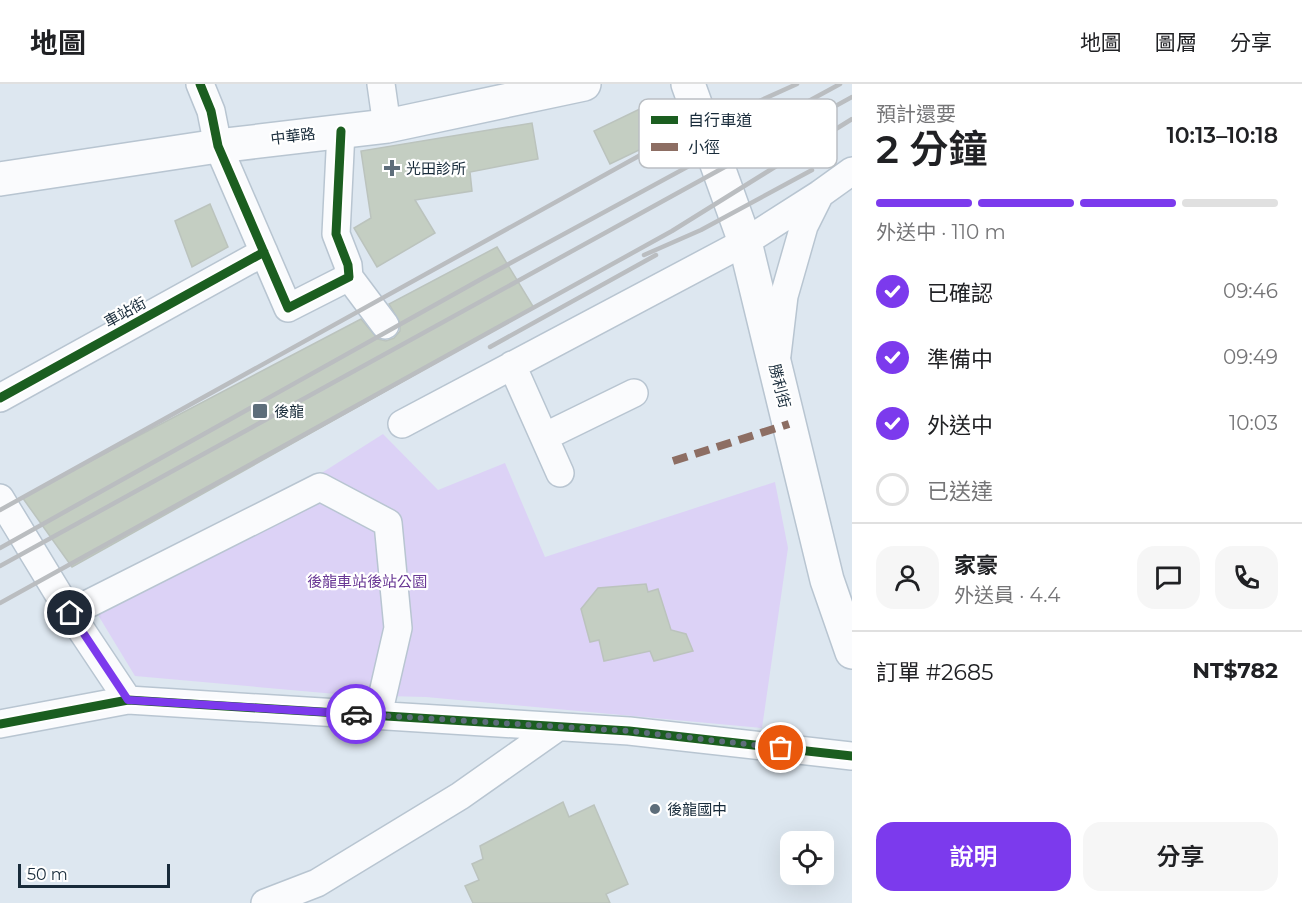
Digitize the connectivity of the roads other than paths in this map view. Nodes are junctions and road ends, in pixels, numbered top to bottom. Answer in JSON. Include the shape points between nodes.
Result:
{"nodes":[{"id":1,"x":200,"y":84,"type":"edge"},
{"id":2,"x":381,"y":84,"type":"edge"},
{"id":3,"x":584,"y":84,"type":"edge"},
{"id":4,"x":688,"y":84,"type":"edge"},
{"id":5,"x":693,"y":99,"type":"edge"},
{"id":6,"x":387,"y":126,"type":"junction"},
{"id":7,"x":341,"y":131,"type":"junction"},
{"id":8,"x":218,"y":146,"type":"junction"},
{"id":9,"x":718,"y":168,"type":"edge"},
{"id":10,"x":852,"y":171,"type":"edge"},
{"id":11,"x":0,"y":179,"type":"edge"},
{"id":12,"x":820,"y":194,"type":"junction"},
{"id":13,"x":745,"y":242,"type":"junction"},
{"id":14,"x":264,"y":252,"type":"junction"},
{"id":15,"x":349,"y":277,"type":"junction"},
{"id":16,"x":385,"y":325,"type":"dead end"},
{"id":17,"x":512,"y":365,"type":"junction"},
{"id":18,"x":776,"y":369,"type":"junction"},
{"id":19,"x":633,"y":393,"type":"dead end"},
{"id":20,"x":0,"y":398,"type":"edge"},
{"id":21,"x":402,"y":424,"type":"dead end"},
{"id":22,"x":544,"y":437,"type":"junction"},
{"id":23,"x":560,"y":473,"type":"dead end"},
{"id":24,"x":0,"y":498,"type":"edge"},
{"id":25,"x":70,"y":613,"type":"junction"},
{"id":26,"x":852,"y":652,"type":"edge"},
{"id":27,"x":128,"y":700,"type":"junction"},
{"id":28,"x":378,"y":715,"type":"junction"},
{"id":29,"x":0,"y":723,"type":"edge"},
{"id":30,"x":558,"y":727,"type":"junction"},
{"id":31,"x":852,"y":756,"type":"edge"},
{"id":32,"x":265,"y":903,"type":"edge"}],
"edges":[{"from":1,"to":8,"type":"street","via":[[211,111]]},
{"from":2,"to":6,"type":"street"},
{"from":3,"to":6,"type":"main road","name":"中華路"},
{"from":4,"to":5,"type":"main road","name":"勝利街"},
{"from":6,"to":7,"type":"main road","name":"中華路"},
{"from":7,"to":8,"type":"main road","name":"中華路"},
{"from":7,"to":15,"type":"street","via":[[336,234]]},
{"from":8,"to":11,"type":"main road","name":"中華路"},
{"from":8,"to":14,"type":"street"},
{"from":9,"to":13,"type":"main road","name":"勝利街"},
{"from":10,"to":12,"type":"street"},
{"from":12,"to":13,"type":"street"},
{"from":12,"to":18,"type":"street","via":[[804,226],[784,296]]},
{"from":13,"to":17,"type":"street"},
{"from":13,"to":18,"type":"main road","name":"勝利街"},
{"from":14,"to":15,"type":"street","via":[[288,308]]},
{"from":14,"to":20,"type":"street","name":"車站街"},
{"from":15,"to":16,"type":"street"},
{"from":17,"to":21,"type":"street"},
{"from":17,"to":22,"type":"street"},
{"from":18,"to":26,"type":"main road","name":"勝利街","via":[[827,580]]},
{"from":19,"to":22,"type":"street"},
{"from":22,"to":23,"type":"street"},
{"from":24,"to":25,"type":"street"},
{"from":25,"to":27,"type":"street"},
{"from":25,"to":28,"type":"street","via":[[320,487],[388,523],[398,628]]},
{"from":27,"to":28,"type":"street"},
{"from":27,"to":29,"type":"street"},
{"from":28,"to":30,"type":"street"},
{"from":30,"to":31,"type":"street"},
{"from":30,"to":32,"type":"street","via":[[459,796],[317,883]]}]}
